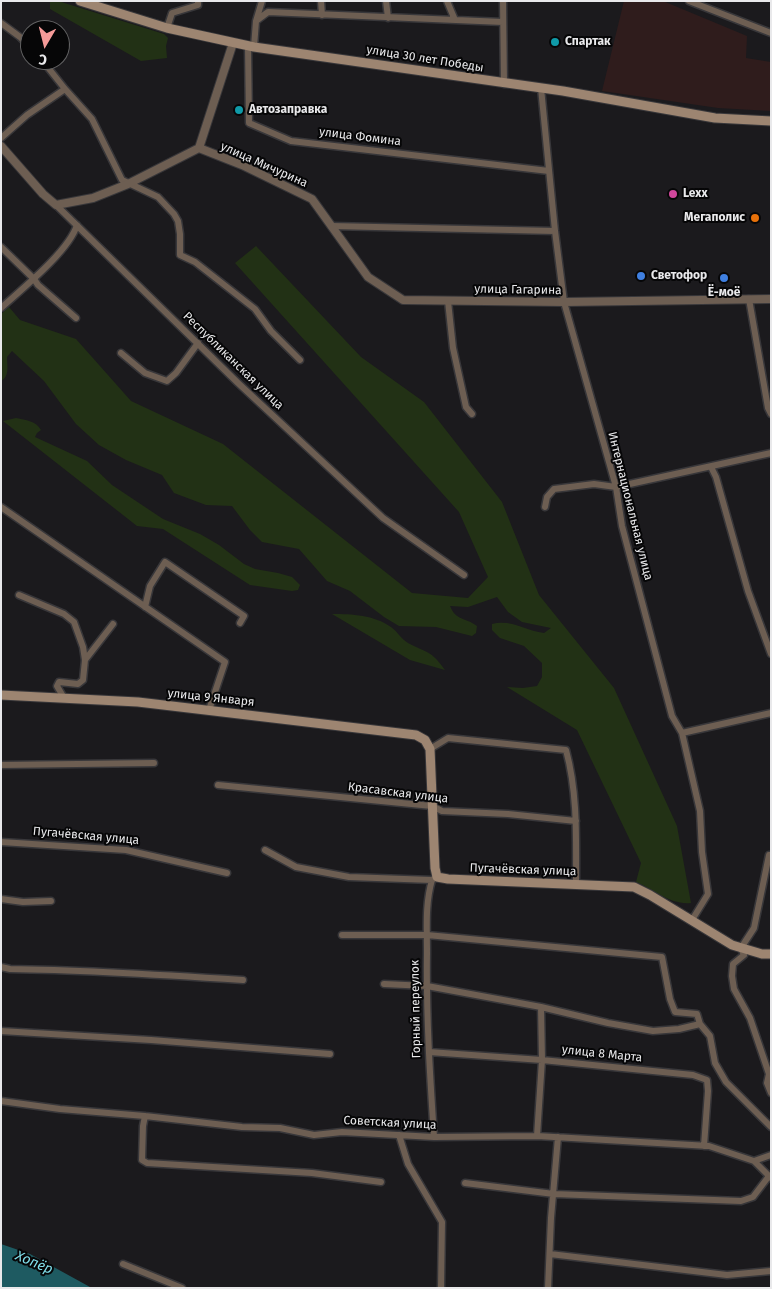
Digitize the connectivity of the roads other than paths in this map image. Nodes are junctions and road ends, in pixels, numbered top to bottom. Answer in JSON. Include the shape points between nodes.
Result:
{"nodes":[{"id":1,"x":80,"y":1,"type":"edge"},
{"id":2,"x":198,"y":1,"type":"edge"},
{"id":3,"x":262,"y":1,"type":"edge"},
{"id":4,"x":321,"y":1,"type":"edge"},
{"id":5,"x":386,"y":1,"type":"edge"},
{"id":6,"x":447,"y":1,"type":"edge"},
{"id":7,"x":503,"y":1,"type":"edge"},
{"id":8,"x":689,"y":1,"type":"edge"},
{"id":9,"x":322,"y":15,"type":"junction"},
{"id":10,"x":388,"y":18,"type":"junction"},
{"id":11,"x":455,"y":20,"type":"junction"},
{"id":12,"x":256,"y":21,"type":"junction"},
{"id":13,"x":503,"y":22,"type":"junction"},
{"id":14,"x":1,"y":24,"type":"edge"},
{"id":15,"x":167,"y":28,"type":"junction"},
{"id":16,"x":771,"y":33,"type":"edge"},
{"id":17,"x":20,"y":37,"type":"edge"},
{"id":18,"x":233,"y":43,"type":"junction"},
{"id":19,"x":251,"y":47,"type":"junction"},
{"id":20,"x":50,"y":70,"type":"edge"},
{"id":21,"x":504,"y":84,"type":"junction"},
{"id":22,"x":540,"y":88,"type":"junction"},
{"id":23,"x":65,"y":89,"type":"junction"},
{"id":24,"x":771,"y":121,"type":"edge"},
{"id":25,"x":1,"y":138,"type":"edge"},
{"id":26,"x":1,"y":146,"type":"edge"},
{"id":27,"x":199,"y":148,"type":"junction"},
{"id":28,"x":548,"y":171,"type":"junction"},
{"id":29,"x":128,"y":184,"type":"junction"},
{"id":30,"x":312,"y":199,"type":"joint"},
{"id":31,"x":56,"y":205,"type":"junction"},
{"id":32,"x":77,"y":225,"type":"junction"},
{"id":33,"x":331,"y":226,"type":"junction"},
{"id":34,"x":555,"y":232,"type":"junction"},
{"id":35,"x":1,"y":247,"type":"edge"},
{"id":36,"x":34,"y":279,"type":"junction"},
{"id":37,"x":749,"y":298,"type":"junction"},
{"id":38,"x":771,"y":299,"type":"edge"},
{"id":39,"x":448,"y":301,"type":"junction"},
{"id":40,"x":564,"y":302,"type":"junction"},
{"id":41,"x":1,"y":308,"type":"edge"},
{"id":42,"x":76,"y":318,"type":"dead end"},
{"id":43,"x":198,"y":343,"type":"junction"},
{"id":44,"x":121,"y":353,"type":"dead end"},
{"id":45,"x":300,"y":360,"type":"dead end"},
{"id":46,"x":472,"y":414,"type":"dead end"},
{"id":47,"x":771,"y":414,"type":"edge"},
{"id":48,"x":771,"y":454,"type":"edge"},
{"id":49,"x":711,"y":466,"type":"junction"},
{"id":50,"x":616,"y":487,"type":"junction"},
{"id":51,"x":545,"y":507,"type":"dead end"},
{"id":52,"x":1,"y":508,"type":"edge"},
{"id":53,"x":464,"y":575,"type":"dead end"},
{"id":54,"x":19,"y":595,"type":"dead end"},
{"id":55,"x":145,"y":607,"type":"junction"},
{"id":56,"x":240,"y":623,"type":"dead end"},
{"id":57,"x":113,"y":624,"type":"dead end"},
{"id":58,"x":771,"y":654,"type":"edge"},
{"id":59,"x":86,"y":660,"type":"junction"},
{"id":60,"x":1,"y":695,"type":"edge"},
{"id":61,"x":64,"y":698,"type":"junction"},
{"id":62,"x":209,"y":710,"type":"junction"},
{"id":63,"x":771,"y":713,"type":"edge"},
{"id":64,"x":682,"y":733,"type":"junction"},
{"id":65,"x":430,"y":749,"type":"junction"},
{"id":66,"x":154,"y":763,"type":"dead end"},
{"id":67,"x":1,"y":765,"type":"edge"},
{"id":68,"x":218,"y":785,"type":"dead end"},
{"id":69,"x":432,"y":806,"type":"junction"},
{"id":70,"x":576,"y":821,"type":"junction"},
{"id":71,"x":1,"y":842,"type":"edge"},
{"id":72,"x":264,"y":850,"type":"dead end"},
{"id":73,"x":769,"y":855,"type":"dead end"},
{"id":74,"x":227,"y":873,"type":"dead end"},
{"id":75,"x":434,"y":879,"type":"junction"},
{"id":76,"x":576,"y":884,"type":"junction"},
{"id":77,"x":1,"y":900,"type":"edge"},
{"id":78,"x":51,"y":901,"type":"dead end"},
{"id":79,"x":692,"y":920,"type":"junction"},
{"id":80,"x":342,"y":935,"type":"dead end"},
{"id":81,"x":427,"y":935,"type":"junction"},
{"id":82,"x":741,"y":948,"type":"junction"},
{"id":83,"x":771,"y":954,"type":"edge"},
{"id":84,"x":1,"y":967,"type":"edge"},
{"id":85,"x":243,"y":980,"type":"dead end"},
{"id":86,"x":384,"y":984,"type":"dead end"},
{"id":87,"x":427,"y":986,"type":"junction"},
{"id":88,"x":541,"y":1007,"type":"junction"},
{"id":89,"x":700,"y":1024,"type":"junction"},
{"id":90,"x":1,"y":1031,"type":"edge"},
{"id":91,"x":429,"y":1052,"type":"junction"},
{"id":92,"x":330,"y":1054,"type":"dead end"},
{"id":93,"x":542,"y":1060,"type":"junction"},
{"id":94,"x":771,"y":1093,"type":"edge"},
{"id":95,"x":1,"y":1101,"type":"edge"},
{"id":96,"x":145,"y":1116,"type":"junction"},
{"id":97,"x":771,"y":1127,"type":"edge"},
{"id":98,"x":399,"y":1135,"type":"junction"},
{"id":99,"x":537,"y":1136,"type":"junction"},
{"id":100,"x":434,"y":1137,"type":"junction"},
{"id":101,"x":558,"y":1137,"type":"junction"},
{"id":102,"x":704,"y":1146,"type":"junction"},
{"id":103,"x":771,"y":1155,"type":"edge"},
{"id":104,"x":754,"y":1161,"type":"junction"},
{"id":105,"x":770,"y":1177,"type":"edge"},
{"id":106,"x":381,"y":1182,"type":"dead end"},
{"id":107,"x":465,"y":1183,"type":"dead end"},
{"id":108,"x":554,"y":1194,"type":"junction"},
{"id":109,"x":550,"y":1254,"type":"junction"},
{"id":110,"x":124,"y":1264,"type":"dead end"},
{"id":111,"x":771,"y":1271,"type":"edge"},
{"id":112,"x":182,"y":1288,"type":"edge"},
{"id":113,"x":441,"y":1288,"type":"edge"},
{"id":114,"x":548,"y":1288,"type":"edge"}],
"edges":[{"from":1,"to":15,"type":"main road","name":"улица 30 лет Победы"},
{"from":2,"to":15,"type":"street","via":[[198,5],[172,13]]},
{"from":3,"to":12,"type":"street"},
{"from":4,"to":9,"type":"street"},
{"from":5,"to":10,"type":"street"},
{"from":6,"to":11,"type":"street"},
{"from":7,"to":13,"type":"street"},
{"from":8,"to":16,"type":"street"},
{"from":9,"to":10,"type":"street"},
{"from":9,"to":12,"type":"street","via":[[268,12]]},
{"from":10,"to":11,"type":"street"},
{"from":11,"to":13,"type":"street"},
{"from":12,"to":19,"type":"street"},
{"from":13,"to":21,"type":"street"},
{"from":14,"to":17,"type":"street"},
{"from":15,"to":18,"type":"main road","name":"улица 30 лет Победы"},
{"from":18,"to":19,"type":"main road","name":"улица 30 лет Победы"},
{"from":18,"to":27,"type":"street"},
{"from":19,"to":21,"type":"main road","name":"улица 30 лет Победы"},
{"from":19,"to":28,"type":"street","name":"улица Фомина","via":[[249,123],[291,141]]},
{"from":20,"to":23,"type":"street"},
{"from":21,"to":22,"type":"main road","name":"улица 30 лет Победы"},
{"from":22,"to":24,"type":"main road","name":"улица 30 лет Победы","via":[[715,118]]},
{"from":22,"to":28,"type":"street","name":"Интернациональная улица"},
{"from":23,"to":25,"type":"street"},
{"from":23,"to":29,"type":"street","via":[[92,119],[122,180]]},
{"from":26,"to":31,"type":"street","name":"Республиканская улица"},
{"from":27,"to":29,"type":"street"},
{"from":27,"to":30,"type":"street","name":"улица Мичурина"},
{"from":28,"to":34,"type":"street","name":"Интернациональная улица"},
{"from":29,"to":31,"type":"street","via":[[94,198]]},
{"from":29,"to":45,"type":"street","via":[[158,197],[174,214],[180,234],[180,255],[195,262],[255,309],[271,331]]},
{"from":30,"to":33,"type":"street","name":"улица Гагарина"},
{"from":31,"to":32,"type":"street","name":"Республиканская улица"},
{"from":32,"to":36,"type":"street","via":[[69,240]]},
{"from":32,"to":43,"type":"street","name":"Республиканская улица"},
{"from":33,"to":34,"type":"street"},
{"from":33,"to":39,"type":"street","name":"улица Гагарина","via":[[368,277],[403,300]]},
{"from":34,"to":40,"type":"street","name":"Интернациональная улица"},
{"from":35,"to":36,"type":"street"},
{"from":36,"to":41,"type":"street"},
{"from":36,"to":42,"type":"street"},
{"from":37,"to":38,"type":"street","name":"улица Гагарина"},
{"from":37,"to":40,"type":"street","name":"улица Гагарина"},
{"from":37,"to":47,"type":"street"},
{"from":39,"to":40,"type":"street","name":"улица Гагарина"},
{"from":39,"to":46,"type":"street","via":[[453,348],[466,407]]},
{"from":40,"to":50,"type":"street","name":"Интернациональная улица"},
{"from":43,"to":44,"type":"street","via":[[168,380],[145,373]]},
{"from":43,"to":53,"type":"street","name":"Республиканская улица","via":[[383,518]]},
{"from":48,"to":49,"type":"street"},
{"from":49,"to":50,"type":"street"},
{"from":49,"to":58,"type":"street","via":[[748,591]]},
{"from":50,"to":51,"type":"street","via":[[594,484],[554,489]]},
{"from":50,"to":64,"type":"street","name":"Интернациональная улица","via":[[622,526],[672,716]]},
{"from":52,"to":55,"type":"street"},
{"from":54,"to":59,"type":"street","via":[[64,614],[74,622]]},
{"from":55,"to":56,"type":"street","via":[[150,586],[165,562],[244,616]]},
{"from":55,"to":62,"type":"street","via":[[225,662]]},
{"from":57,"to":59,"type":"street"},
{"from":59,"to":61,"type":"street","via":[[83,680],[78,684],[59,682],[57,686]]},
{"from":60,"to":61,"type":"main road","name":"улица 9 Января"},
{"from":61,"to":62,"type":"main road","name":"улица 9 Января"},
{"from":62,"to":65,"type":"main road","name":"улица 9 Января","via":[[416,735],[425,740]]},
{"from":63,"to":64,"type":"street"},
{"from":64,"to":79,"type":"street","name":"Интернациональная улица","via":[[700,811],[708,894]]},
{"from":65,"to":69,"type":"main road","name":"Горный переулок"},
{"from":65,"to":70,"type":"street","via":[[448,738],[566,750],[572,771]]},
{"from":66,"to":67,"type":"street"},
{"from":68,"to":69,"type":"street","name":"Красавская улица"},
{"from":69,"to":70,"type":"street","name":"Красавская улица","via":[[442,811]]},
{"from":69,"to":75,"type":"main road","name":"Горный переулок"},
{"from":70,"to":76,"type":"street"},
{"from":71,"to":74,"type":"street","name":"Пугачёвская улица","via":[[126,850]]},
{"from":72,"to":75,"type":"street","name":"Пугачёвская улица","via":[[296,867],[349,877]]},
{"from":73,"to":82,"type":"street","via":[[754,928]]},
{"from":75,"to":76,"type":"main road","name":"Пугачёвская улица"},
{"from":75,"to":81,"type":"street","name":"Горный переулок","via":[[427,896]]},
{"from":76,"to":79,"type":"main road","name":"Пугачёвская улица","via":[[634,887]]},
{"from":77,"to":78,"type":"street"},
{"from":79,"to":82,"type":"main road","name":"Пугачёвская улица"},
{"from":80,"to":81,"type":"street"},
{"from":81,"to":87,"type":"street","name":"Горный переулок"},
{"from":81,"to":89,"type":"street","via":[[662,957],[675,1012],[697,1014]]},
{"from":82,"to":83,"type":"main road","name":"Пугачёвская улица"},
{"from":82,"to":94,"type":"street","via":[[744,955],[733,964],[734,989],[750,1018],[769,1074],[767,1083]]},
{"from":84,"to":85,"type":"street"},
{"from":86,"to":87,"type":"street"},
{"from":87,"to":88,"type":"street"},
{"from":87,"to":91,"type":"street","name":"Горный переулок"},
{"from":88,"to":89,"type":"street","via":[[653,1031]]},
{"from":88,"to":93,"type":"street"},
{"from":89,"to":97,"type":"street","via":[[710,1036],[715,1063],[726,1082]]},
{"from":90,"to":92,"type":"street"},
{"from":91,"to":93,"type":"street","name":"улица 8 Марта"},
{"from":91,"to":100,"type":"street","name":"Горный переулок"},
{"from":93,"to":99,"type":"street"},
{"from":93,"to":102,"type":"street","name":"улица 8 Марта","via":[[693,1075],[707,1080]]},
{"from":95,"to":96,"type":"street","name":"Советская улица"},
{"from":96,"to":98,"type":"street","name":"Советская улица","via":[[280,1128],[314,1135],[342,1132]]},
{"from":96,"to":106,"type":"street","via":[[142,1160],[147,1163]]},
{"from":98,"to":100,"type":"street","name":"Советская улица"},
{"from":98,"to":113,"type":"street","via":[[408,1164],[442,1222]]},
{"from":99,"to":100,"type":"street","name":"Советская улица"},
{"from":99,"to":101,"type":"street","name":"Советская улица"},
{"from":101,"to":102,"type":"street","name":"Советская улица"},
{"from":101,"to":108,"type":"street"},
{"from":102,"to":104,"type":"street","name":"Советская улица"},
{"from":103,"to":104,"type":"street"},
{"from":104,"to":105,"type":"street","name":"Советская улица"},
{"from":105,"to":108,"type":"street","via":[[753,1197],[741,1201]]},
{"from":107,"to":108,"type":"street"},
{"from":108,"to":109,"type":"street"},
{"from":109,"to":111,"type":"street","via":[[727,1275]]},
{"from":109,"to":114,"type":"street"},
{"from":110,"to":112,"type":"street"}]}
